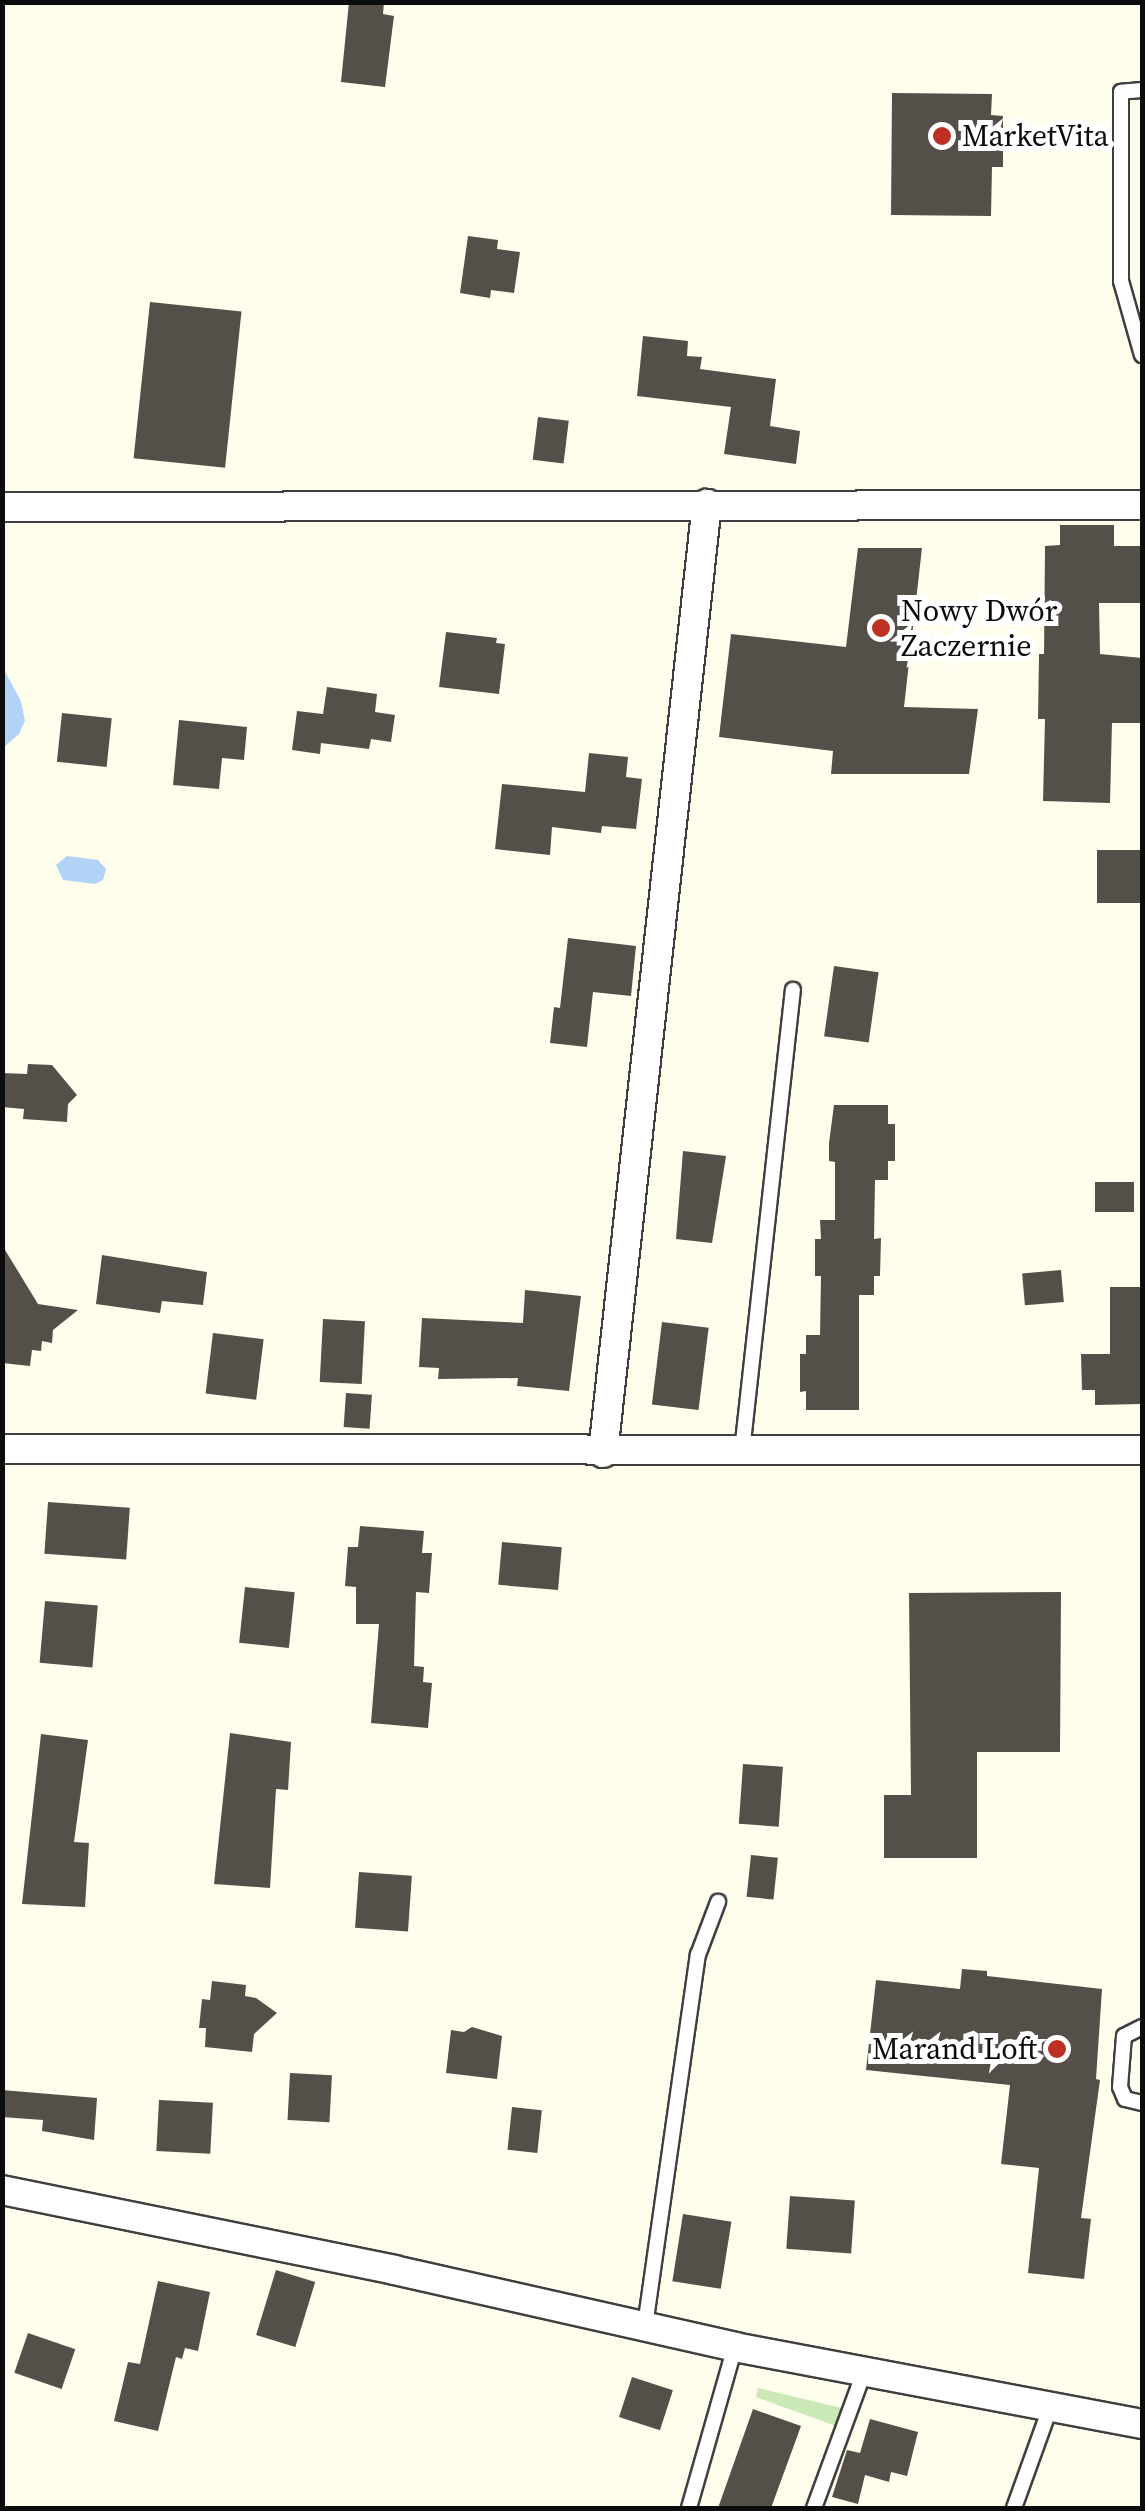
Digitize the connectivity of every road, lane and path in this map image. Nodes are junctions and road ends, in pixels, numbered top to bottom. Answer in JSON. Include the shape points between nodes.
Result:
{"nodes":[{"id":1,"x":1142,"y":90,"type":"edge"},
{"id":2,"x":1142,"y":355,"type":"edge"},
{"id":3,"x":707,"y":504,"type":"junction"},
{"id":4,"x":1142,"y":505,"type":"edge"},
{"id":5,"x":2,"y":507,"type":"edge"},
{"id":6,"x":792,"y":990,"type":"dead end"},
{"id":7,"x":2,"y":1449,"type":"edge"},
{"id":8,"x":1142,"y":1450,"type":"edge"},
{"id":9,"x":742,"y":1451,"type":"junction"},
{"id":10,"x":604,"y":1453,"type":"junction"},
{"id":11,"x":718,"y":1902,"type":"dead end"},
{"id":12,"x":1142,"y":2027,"type":"edge"},
{"id":13,"x":1142,"y":2104,"type":"edge"},
{"id":14,"x":2,"y":2190,"type":"edge"},
{"id":15,"x":645,"y":2326,"type":"junction"},
{"id":16,"x":734,"y":2347,"type":"junction"},
{"id":17,"x":864,"y":2372,"type":"junction"},
{"id":18,"x":1051,"y":2404,"type":"junction"},
{"id":19,"x":1142,"y":2424,"type":"edge"},
{"id":20,"x":689,"y":2508,"type":"edge"},
{"id":21,"x":814,"y":2508,"type":"edge"},
{"id":22,"x":1014,"y":2508,"type":"edge"}],
"edges":[{"from":1,"to":2,"type":"lane","via":[[1121,92],[1122,282]]},
{"from":3,"to":4,"type":"street"},
{"from":3,"to":5,"type":"street"},
{"from":3,"to":10,"type":"street"},
{"from":6,"to":9,"type":"lane"},
{"from":7,"to":10,"type":"street"},
{"from":8,"to":9,"type":"street"},
{"from":9,"to":10,"type":"street"},
{"from":11,"to":15,"type":"lane","via":[[698,1955]]},
{"from":12,"to":13,"type":"lane","via":[[1124,2036],[1120,2087],[1125,2099]]},
{"from":14,"to":15,"type":"street"},
{"from":15,"to":16,"type":"street"},
{"from":16,"to":17,"type":"street"},
{"from":16,"to":20,"type":"lane"},
{"from":17,"to":18,"type":"street"},
{"from":17,"to":21,"type":"lane"},
{"from":18,"to":19,"type":"street"},
{"from":18,"to":22,"type":"lane"}]}
